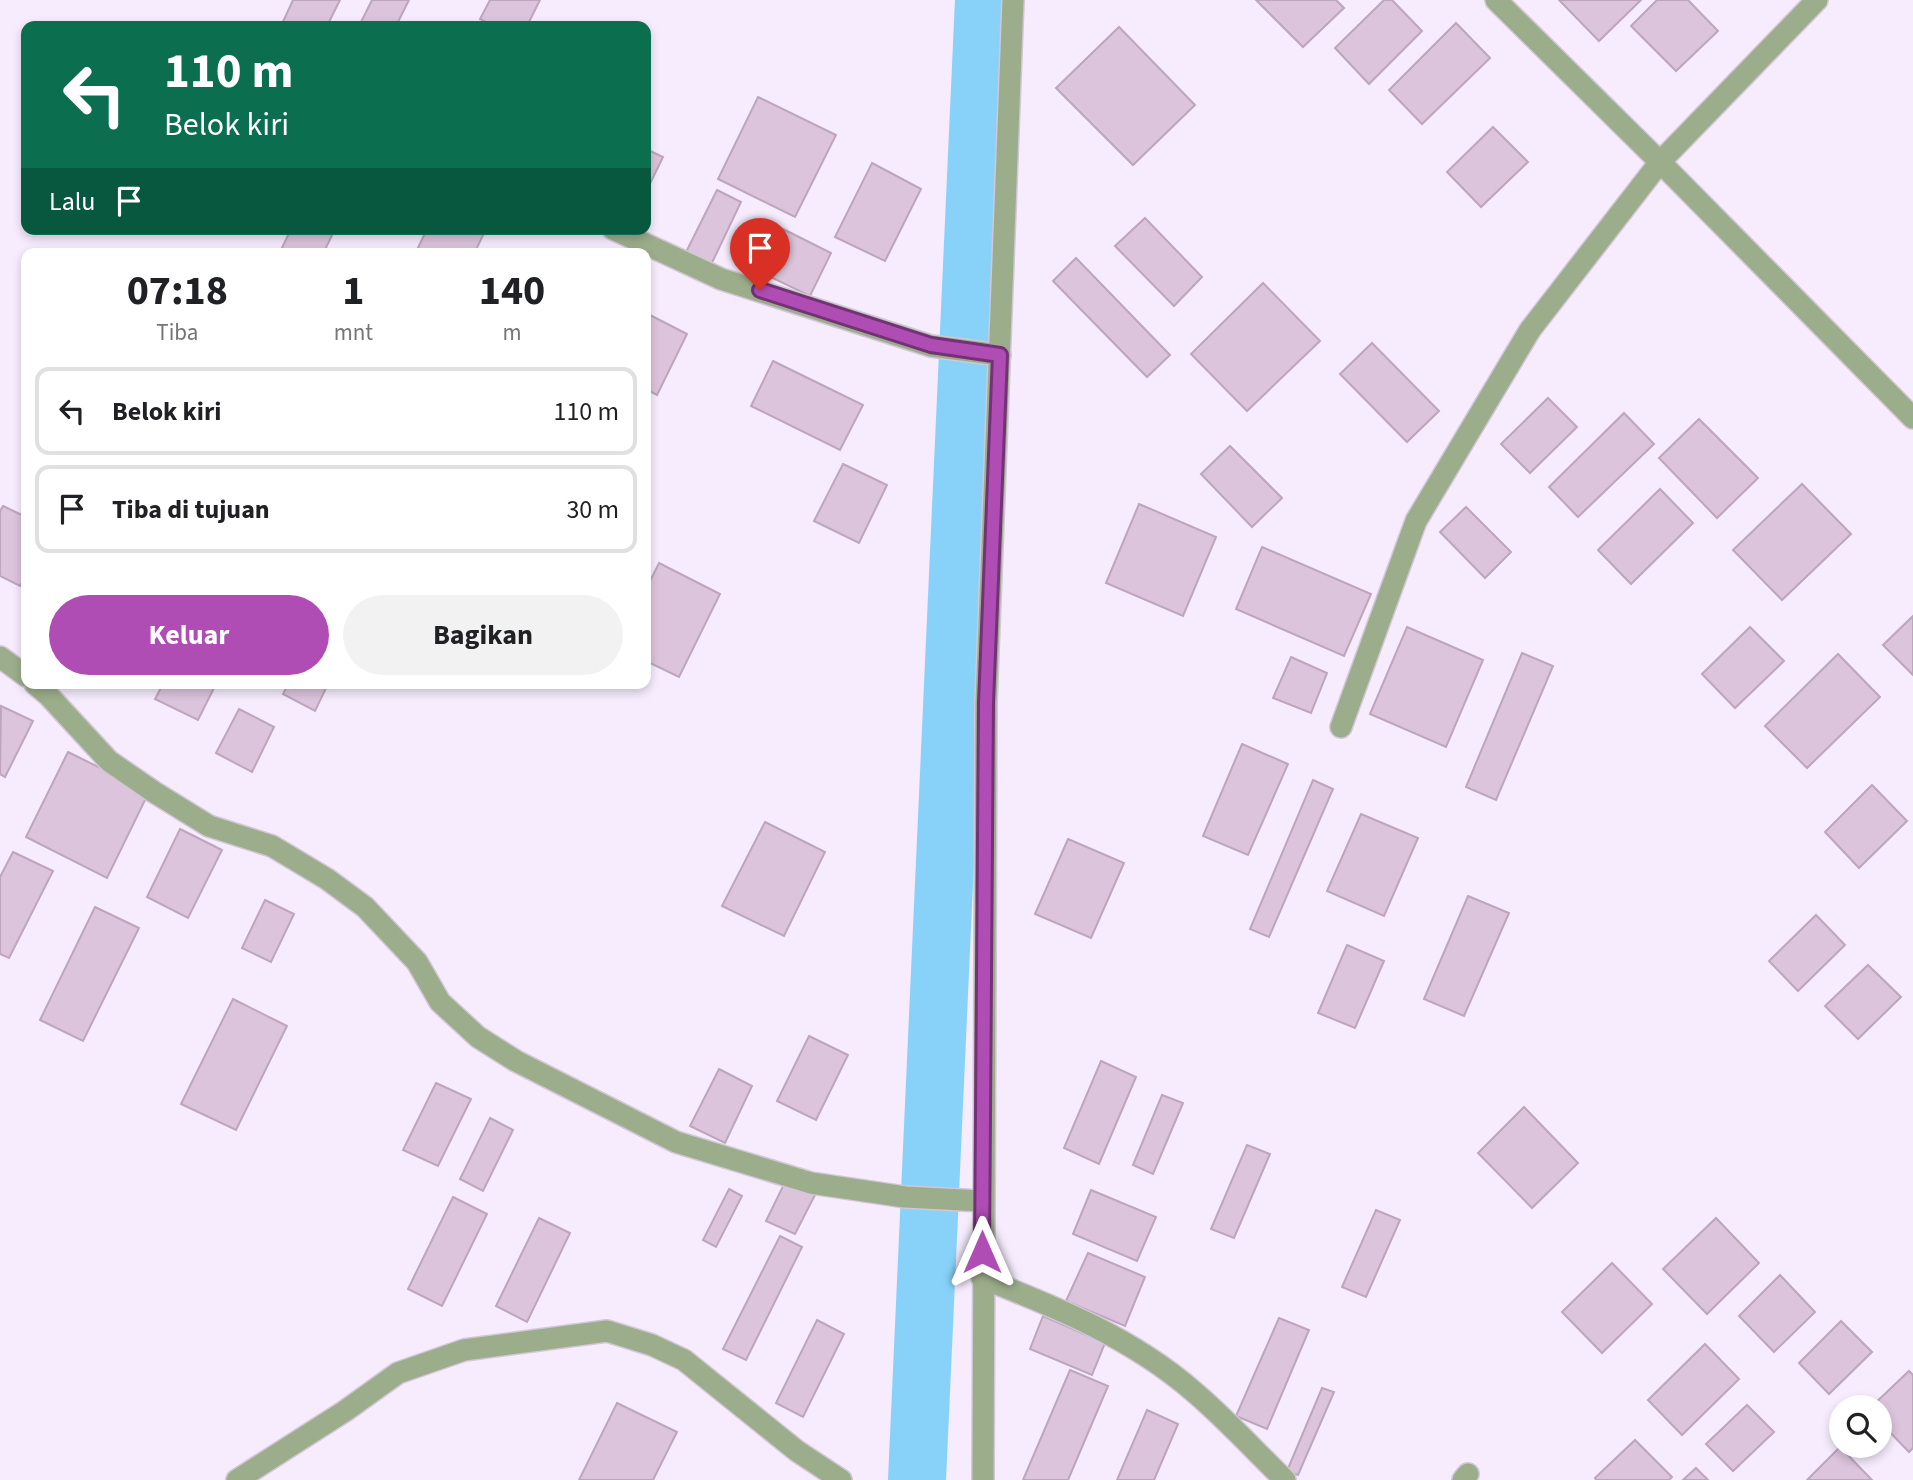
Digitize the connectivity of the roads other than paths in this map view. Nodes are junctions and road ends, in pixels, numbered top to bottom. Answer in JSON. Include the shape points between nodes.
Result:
{"nodes":[{"id":1,"x":1013,"y":0,"type":"edge"},
{"id":2,"x":1496,"y":0,"type":"edge"},
{"id":3,"x":1817,"y":0,"type":"edge"},
{"id":4,"x":1660,"y":162,"type":"junction"},
{"id":5,"x":626,"y":235,"type":"edge"},
{"id":6,"x":994,"y":355,"type":"junction"},
{"id":7,"x":1913,"y":418,"type":"edge"},
{"id":8,"x":0,"y":657,"type":"edge"},
{"id":9,"x":21,"y":672,"type":"edge"},
{"id":10,"x":40,"y":689,"type":"edge"},
{"id":11,"x":1341,"y":727,"type":"dead end"},
{"id":12,"x":973,"y":1200,"type":"junction"},
{"id":13,"x":982,"y":1278,"type":"junction"},
{"id":14,"x":237,"y":1480,"type":"edge"},
{"id":15,"x":841,"y":1480,"type":"edge"},
{"id":16,"x":983,"y":1480,"type":"edge"},
{"id":17,"x":1285,"y":1480,"type":"edge"}],
"edges":[{"from":1,"to":6,"type":"street"},
{"from":2,"to":4,"type":"street"},
{"from":3,"to":4,"type":"street"},
{"from":4,"to":7,"type":"street"},
{"from":4,"to":11,"type":"street","via":[[1530,330],[1416,521]]},
{"from":5,"to":6,"type":"street","via":[[721,279],[931,345]]},
{"from":6,"to":12,"type":"street"},
{"from":8,"to":9,"type":"street"},
{"from":10,"to":12,"type":"street","via":[[108,761],[154,792],[209,826],[272,846],[365,907],[417,962],[440,1002],[478,1037],[516,1062],[676,1142],[811,1183],[905,1198]]},
{"from":12,"to":13,"type":"street"},
{"from":13,"to":16,"type":"street"},
{"from":13,"to":17,"type":"street","via":[[1055,1307],[1129,1345],[1192,1390]]},
{"from":14,"to":15,"type":"street","via":[[398,1373],[464,1350],[607,1331],[684,1360],[797,1451]]}]}
